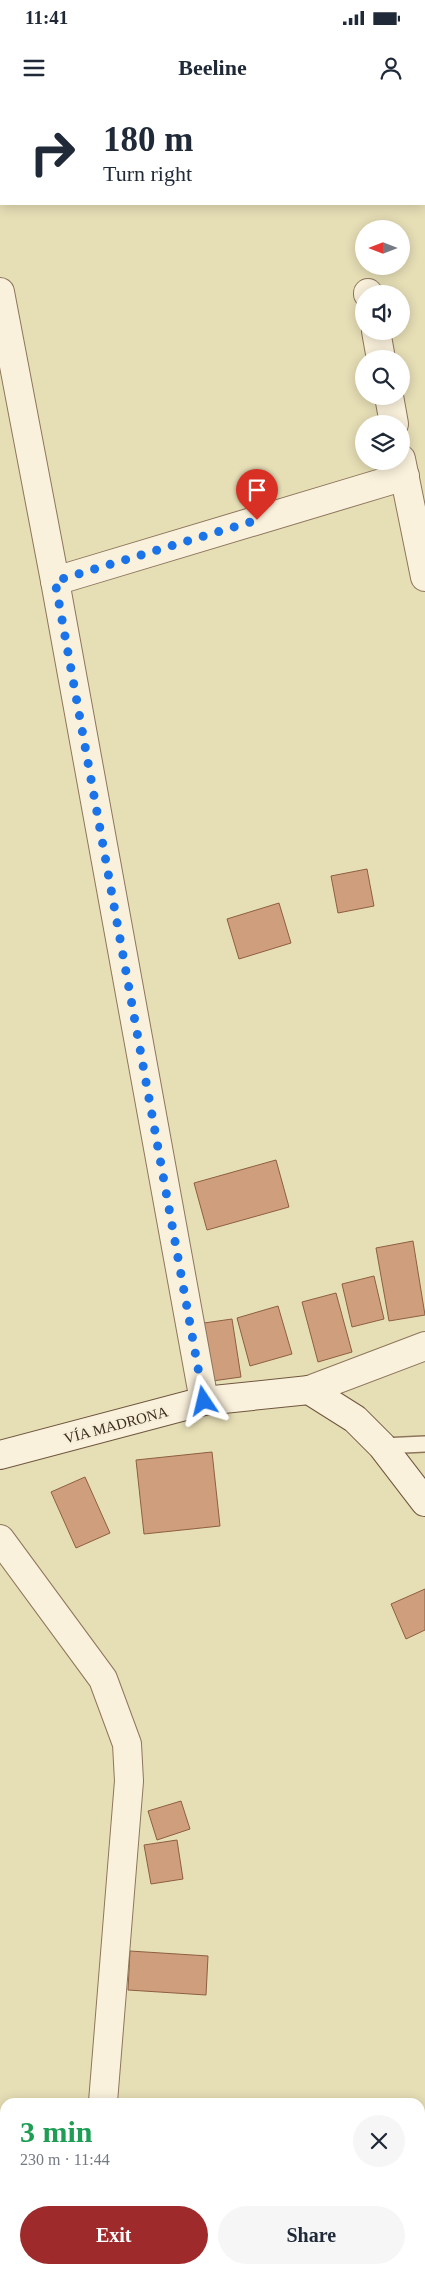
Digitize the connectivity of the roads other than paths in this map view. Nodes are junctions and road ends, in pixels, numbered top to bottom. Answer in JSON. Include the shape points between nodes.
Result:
{"nodes":[{"id":1,"x":0,"y":292,"type":"edge"},
{"id":2,"x":394,"y":470,"type":"edge"},
{"id":3,"x":404,"y":470,"type":"edge"},
{"id":4,"x":425,"y":578,"type":"edge"},
{"id":5,"x":55,"y":581,"type":"junction"},
{"id":6,"x":425,"y":1346,"type":"edge"},
{"id":7,"x":309,"y":1390,"type":"junction"},
{"id":8,"x":204,"y":1401,"type":"junction"},
{"id":9,"x":425,"y":1444,"type":"edge"},
{"id":10,"x":382,"y":1446,"type":"junction"},
{"id":11,"x":0,"y":1455,"type":"edge"},
{"id":12,"x":425,"y":1502,"type":"edge"},
{"id":13,"x":0,"y":1539,"type":"edge"},
{"id":14,"x":103,"y":2098,"type":"edge"}],
"edges":[{"from":1,"to":5,"type":"street"},
{"from":2,"to":5,"type":"street"},
{"from":3,"to":4,"type":"street"},
{"from":5,"to":8,"type":"street"},
{"from":6,"to":7,"type":"street","name":"VÍA MADRONA"},
{"from":7,"to":8,"type":"street","name":"VÍA MADRONA"},
{"from":7,"to":10,"type":"street","via":[[355,1419]]},
{"from":8,"to":11,"type":"street","name":"VÍA MADRONA"},
{"from":9,"to":10,"type":"lane"},
{"from":10,"to":12,"type":"street"},
{"from":13,"to":14,"type":"street","via":[[103,1679],[127,1744],[129,1781]]}]}
